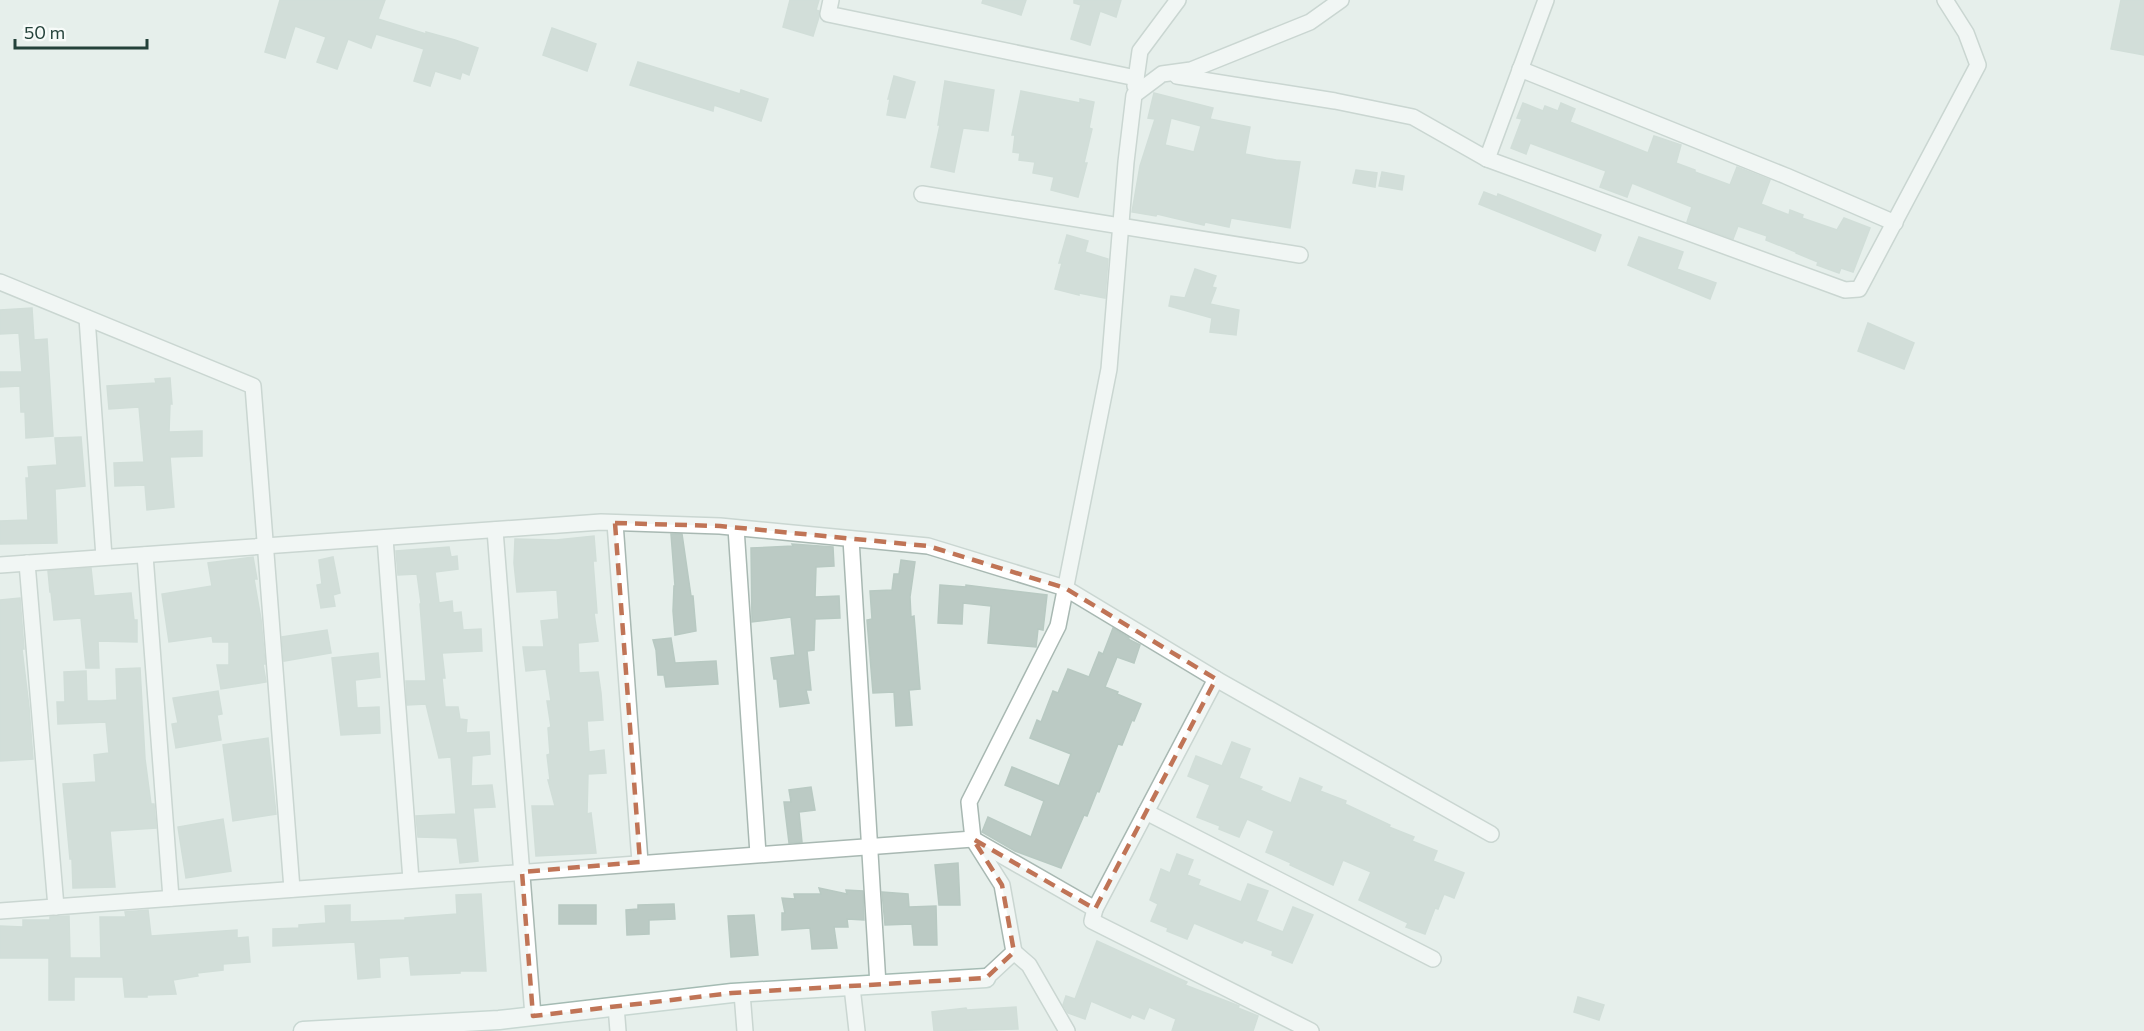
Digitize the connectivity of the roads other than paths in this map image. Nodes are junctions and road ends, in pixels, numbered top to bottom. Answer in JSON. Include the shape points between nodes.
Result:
{"nodes":[{"id":1,"x":831,"y":0,"type":"edge"},
{"id":2,"x":1178,"y":0,"type":"edge"},
{"id":3,"x":1341,"y":0,"type":"edge"},
{"id":4,"x":1546,"y":0,"type":"edge"},
{"id":5,"x":1945,"y":0,"type":"edge"},
{"id":6,"x":1520,"y":69,"type":"junction"},
{"id":7,"x":1162,"y":74,"type":"junction"},
{"id":8,"x":1136,"y":78,"type":"junction"},
{"id":9,"x":1134,"y":95,"type":"junction"},
{"id":10,"x":1487,"y":159,"type":"junction"},
{"id":11,"x":922,"y":194,"type":"dead end"},
{"id":12,"x":1894,"y":223,"type":"junction"},
{"id":13,"x":1120,"y":226,"type":"junction"},
{"id":14,"x":1300,"y":255,"type":"dead end"},
{"id":15,"x":0,"y":282,"type":"edge"},
{"id":16,"x":87,"y":318,"type":"junction"},
{"id":17,"x":615,"y":523,"type":"junction"},
{"id":18,"x":736,"y":528,"type":"junction"},
{"id":19,"x":495,"y":530,"type":"junction"},
{"id":20,"x":385,"y":538,"type":"junction"},
{"id":21,"x":851,"y":539,"type":"junction"},
{"id":22,"x":265,"y":546,"type":"junction"},
{"id":23,"x":145,"y":555,"type":"junction"},
{"id":24,"x":104,"y":557,"type":"junction"},
{"id":25,"x":27,"y":563,"type":"junction"},
{"id":26,"x":0,"y":565,"type":"edge"},
{"id":27,"x":1065,"y":588,"type":"junction"},
{"id":28,"x":1216,"y":679,"type":"junction"},
{"id":29,"x":1146,"y":812,"type":"junction"},
{"id":30,"x":1491,"y":834,"type":"dead end"},
{"id":31,"x":973,"y":839,"type":"junction"},
{"id":32,"x":869,"y":845,"type":"junction"},
{"id":33,"x":758,"y":854,"type":"junction"},
{"id":34,"x":640,"y":862,"type":"junction"},
{"id":35,"x":522,"y":872,"type":"junction"},
{"id":36,"x":411,"y":880,"type":"junction"},
{"id":37,"x":292,"y":889,"type":"junction"},
{"id":38,"x":171,"y":898,"type":"junction"},
{"id":39,"x":56,"y":907,"type":"junction"},
{"id":40,"x":1095,"y":909,"type":"junction"},
{"id":41,"x":0,"y":911,"type":"edge"},
{"id":42,"x":1014,"y":952,"type":"junction"},
{"id":43,"x":1433,"y":959,"type":"dead end"},
{"id":44,"x":986,"y":978,"type":"joint"},
{"id":45,"x":878,"y":985,"type":"junction"},
{"id":46,"x":852,"y":987,"type":"junction"},
{"id":47,"x":742,"y":993,"type":"junction"},
{"id":48,"x":616,"y":1006,"type":"junction"},
{"id":49,"x":533,"y":1016,"type":"junction"},
{"id":50,"x":499,"y":1025,"type":"edge"},
{"id":51,"x":403,"y":1028,"type":"edge"},
{"id":52,"x":303,"y":1031,"type":"edge"},
{"id":53,"x":618,"y":1031,"type":"edge"},
{"id":54,"x":746,"y":1031,"type":"edge"},
{"id":55,"x":857,"y":1031,"type":"edge"},
{"id":56,"x":1066,"y":1031,"type":"edge"},
{"id":57,"x":1311,"y":1031,"type":"edge"}],
"edges":[{"from":1,"to":8,"type":"street","via":[[828,14]]},
{"from":2,"to":8,"type":"street","via":[[1140,51]]},
{"from":3,"to":7,"type":"street","via":[[1310,22],[1191,70]]},
{"from":4,"to":6,"type":"street"},
{"from":5,"to":12,"type":"street","via":[[1966,33],[1978,65]]},
{"from":6,"to":10,"type":"street"},
{"from":6,"to":12,"type":"street"},
{"from":7,"to":9,"type":"street"},
{"from":7,"to":10,"type":"street","via":[[1413,117]]},
{"from":8,"to":9,"type":"street"},
{"from":9,"to":13,"type":"street"},
{"from":10,"to":12,"type":"street","via":[[1845,290],[1859,289]]},
{"from":11,"to":13,"type":"street"},
{"from":13,"to":14,"type":"street"},
{"from":13,"to":27,"type":"street","via":[[1109,369]]},
{"from":15,"to":16,"type":"street"},
{"from":16,"to":22,"type":"street","via":[[253,386]]},
{"from":16,"to":24,"type":"street"},
{"from":17,"to":18,"type":"street"},
{"from":17,"to":19,"type":"street"},
{"from":17,"to":34,"type":"street"},
{"from":18,"to":21,"type":"street"},
{"from":18,"to":33,"type":"street"},
{"from":19,"to":20,"type":"street"},
{"from":19,"to":35,"type":"street"},
{"from":20,"to":22,"type":"street"},
{"from":20,"to":36,"type":"street"},
{"from":21,"to":27,"type":"street","via":[[928,546]]},
{"from":21,"to":32,"type":"street"},
{"from":22,"to":23,"type":"street"},
{"from":22,"to":37,"type":"street"},
{"from":23,"to":24,"type":"street"},
{"from":23,"to":38,"type":"street"},
{"from":24,"to":25,"type":"street"},
{"from":25,"to":26,"type":"street"},
{"from":25,"to":39,"type":"street"},
{"from":27,"to":28,"type":"street"},
{"from":27,"to":31,"type":"street","via":[[1058,626],[969,802]]},
{"from":28,"to":29,"type":"street"},
{"from":28,"to":30,"type":"street"},
{"from":29,"to":40,"type":"street"},
{"from":29,"to":43,"type":"street"},
{"from":31,"to":32,"type":"street"},
{"from":31,"to":40,"type":"street"},
{"from":31,"to":42,"type":"street","via":[[1002,885]]},
{"from":32,"to":33,"type":"street"},
{"from":32,"to":45,"type":"street"},
{"from":33,"to":34,"type":"street"},
{"from":34,"to":35,"type":"street"},
{"from":35,"to":36,"type":"street"},
{"from":35,"to":49,"type":"street"},
{"from":36,"to":37,"type":"street"},
{"from":37,"to":38,"type":"street"},
{"from":38,"to":39,"type":"street"},
{"from":39,"to":41,"type":"street"},
{"from":40,"to":57,"type":"street","via":[[1092,921]]},
{"from":42,"to":44,"type":"street"},
{"from":42,"to":56,"type":"street","via":[[1029,964]]},
{"from":44,"to":45,"type":"street"},
{"from":45,"to":46,"type":"street"},
{"from":46,"to":47,"type":"street"},
{"from":46,"to":55,"type":"street"},
{"from":47,"to":48,"type":"street"},
{"from":47,"to":54,"type":"street"},
{"from":48,"to":49,"type":"street"},
{"from":48,"to":53,"type":"street"},
{"from":49,"to":50,"type":"street"},
{"from":50,"to":51,"type":"street"},
{"from":51,"to":52,"type":"street"}]}
